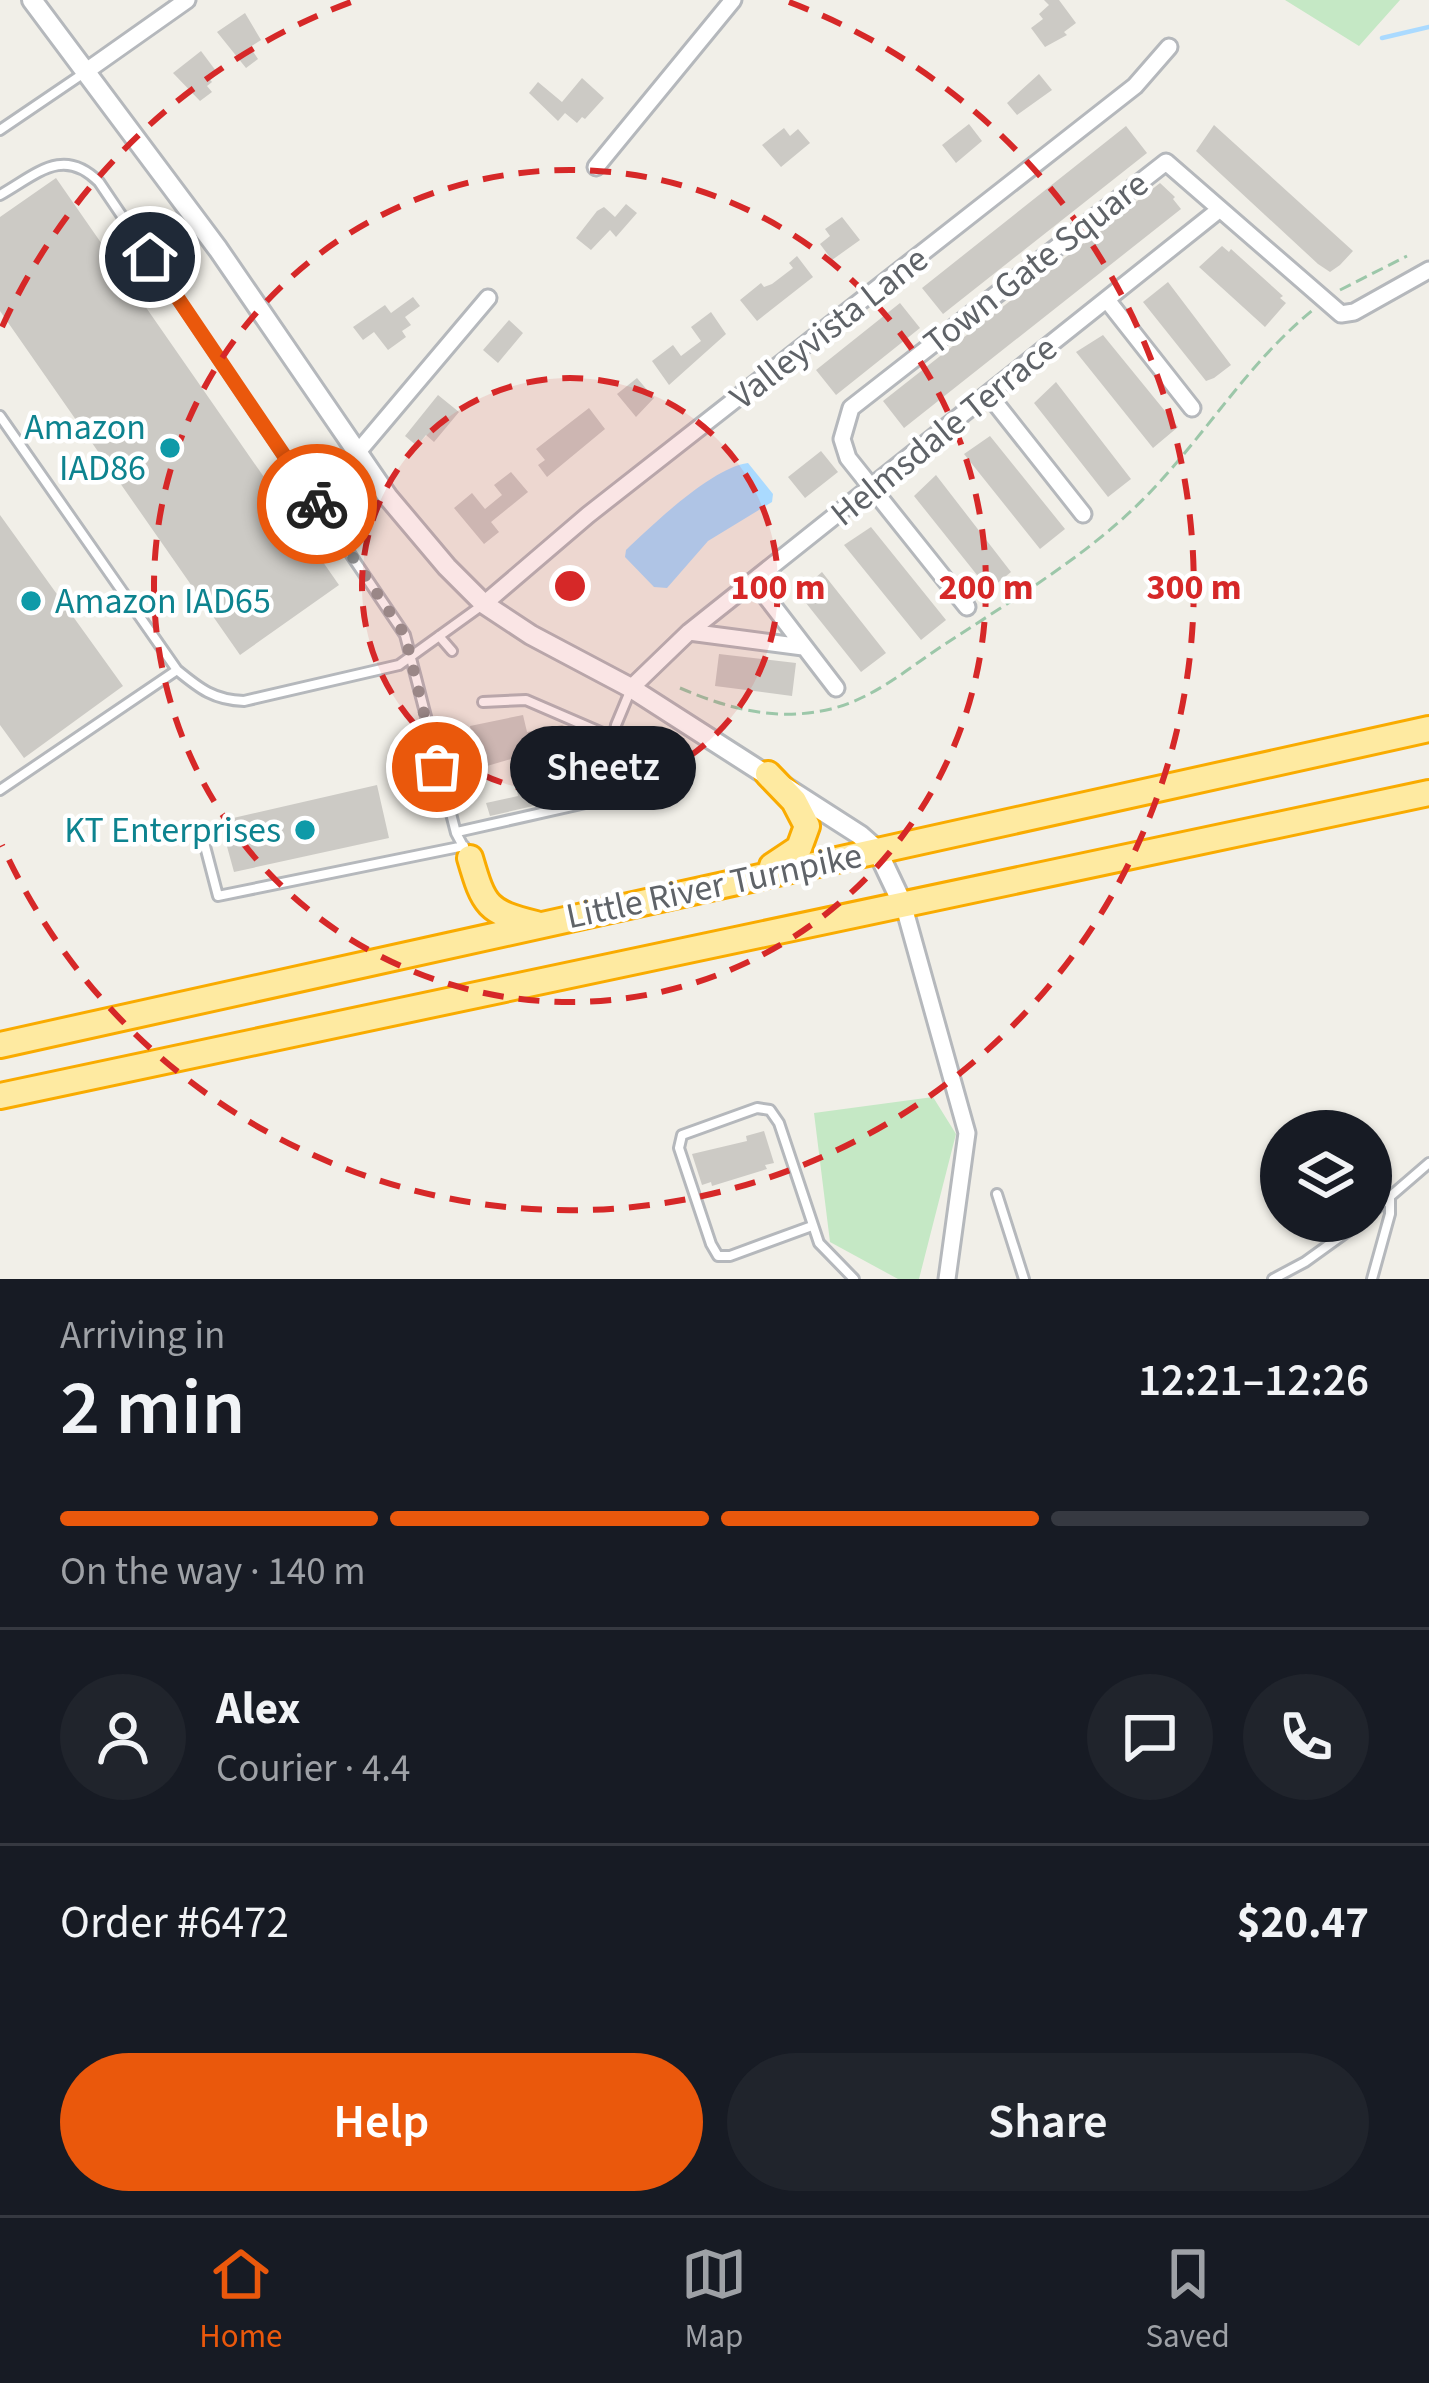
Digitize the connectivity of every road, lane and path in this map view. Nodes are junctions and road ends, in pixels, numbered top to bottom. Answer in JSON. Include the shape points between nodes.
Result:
{"nodes":[{"id":1,"x":32,"y":0,"type":"edge"},
{"id":2,"x":188,"y":0,"type":"edge"},
{"id":3,"x":733,"y":0,"type":"edge"},
{"id":4,"x":1169,"y":47,"type":"dead end"},
{"id":5,"x":85,"y":73,"type":"junction"},
{"id":6,"x":0,"y":130,"type":"edge"},
{"id":7,"x":596,"y":167,"type":"dead end"},
{"id":8,"x":0,"y":195,"type":"edge"},
{"id":9,"x":1220,"y":209,"type":"junction"},
{"id":10,"x":1408,"y":256,"type":"dead end"},
{"id":11,"x":1429,"y":270,"type":"edge"},
{"id":12,"x":1331,"y":295,"type":"dead end"},
{"id":13,"x":488,"y":298,"type":"dead end"},
{"id":14,"x":1107,"y":300,"type":"junction"},
{"id":15,"x":1318,"y":305,"type":"dead end"},
{"id":16,"x":989,"y":395,"type":"junction"},
{"id":17,"x":1192,"y":408,"type":"dead end"},
{"id":18,"x":0,"y":416,"type":"edge"},
{"id":19,"x":357,"y":453,"type":"junction"},
{"id":20,"x":872,"y":490,"type":"junction"},
{"id":21,"x":1083,"y":514,"type":"dead end"},
{"id":22,"x":754,"y":581,"type":"junction"},
{"id":23,"x":484,"y":604,"type":"junction"},
{"id":24,"x":967,"y":607,"type":"dead end"},
{"id":25,"x":689,"y":632,"type":"junction"},
{"id":26,"x":439,"y":636,"type":"junction"},
{"id":27,"x":803,"y":647,"type":"junction"},
{"id":28,"x":452,"y":651,"type":"dead end"},
{"id":29,"x":412,"y":658,"type":"junction"},
{"id":30,"x":177,"y":670,"type":"junction"},
{"id":31,"x":632,"y":688,"type":"junction"},
{"id":32,"x":680,"y":688,"type":"dead end"},
{"id":33,"x":836,"y":688,"type":"dead end"},
{"id":34,"x":483,"y":702,"type":"dead end"},
{"id":35,"x":1429,"y":728,"type":"edge"},
{"id":36,"x":614,"y":738,"type":"junction"},
{"id":37,"x":768,"y":774,"type":"junction"},
{"id":38,"x":0,"y":790,"type":"edge"},
{"id":39,"x":1429,"y":793,"type":"edge"},
{"id":40,"x":200,"y":827,"type":"dead end"},
{"id":41,"x":456,"y":832,"type":"junction"},
{"id":42,"x":877,"y":850,"type":"junction"},
{"id":43,"x":467,"y":852,"type":"junction"},
{"id":44,"x":723,"y":885,"type":"junction"},
{"id":45,"x":904,"y":907,"type":"junction"},
{"id":46,"x":538,"y":925,"type":"junction"},
{"id":47,"x":0,"y":1045,"type":"edge"},
{"id":48,"x":0,"y":1096,"type":"edge"},
{"id":49,"x":1429,"y":1163,"type":"edge"},
{"id":50,"x":997,"y":1194,"type":"dead end"},
{"id":51,"x":1392,"y":1194,"type":"edge"},
{"id":52,"x":812,"y":1226,"type":"junction"},
{"id":53,"x":1333,"y":1242,"type":"edge"},
{"id":54,"x":1382,"y":1242,"type":"edge"},
{"id":55,"x":854,"y":1279,"type":"edge"},
{"id":56,"x":947,"y":1279,"type":"edge"},
{"id":57,"x":1024,"y":1279,"type":"edge"},
{"id":58,"x":1273,"y":1279,"type":"edge"},
{"id":59,"x":1372,"y":1279,"type":"edge"}],
"edges":[{"from":1,"to":5,"type":"street"},
{"from":2,"to":5,"type":"street"},
{"from":3,"to":7,"type":"street"},
{"from":4,"to":23,"type":"street","name":"Valleyvista Lane","via":[[1135,86]]},
{"from":5,"to":6,"type":"lane"},
{"from":5,"to":19,"type":"street"},
{"from":8,"to":29,"type":"lane","via":[[64,163],[100,182],[405,635]]},
{"from":9,"to":11,"type":"street","name":"Town Gate Square","via":[[1344,315]]},
{"from":9,"to":14,"type":"street","name":"Helmsdale Terrace"},
{"from":9,"to":20,"type":"street","name":"Town Gate Square","via":[[1166,162],[859,400],[842,439]]},
{"from":10,"to":12,"type":"path"},
{"from":13,"to":19,"type":"street"},
{"from":14,"to":16,"type":"street","name":"Helmsdale Terrace"},
{"from":14,"to":17,"type":"street"},
{"from":15,"to":32,"type":"path","via":[[1265,353],[1131,511],[887,685],[831,709],[786,714],[724,707]]},
{"from":16,"to":20,"type":"street","name":"Helmsdale Terrace"},
{"from":16,"to":21,"type":"street"},
{"from":18,"to":30,"type":"lane"},
{"from":19,"to":23,"type":"street","via":[[416,534]]},
{"from":20,"to":22,"type":"street","name":"Helmsdale Terrace"},
{"from":20,"to":24,"type":"street"},
{"from":22,"to":25,"type":"street","name":"Helmsdale Terrace"},
{"from":22,"to":27,"type":"street"},
{"from":23,"to":26,"type":"lane"},
{"from":23,"to":31,"type":"street"},
{"from":25,"to":27,"type":"street"},
{"from":25,"to":31,"type":"street","name":"Helmsdale Terrace"},
{"from":26,"to":28,"type":"lane"},
{"from":26,"to":29,"type":"lane"},
{"from":27,"to":33,"type":"street"},
{"from":29,"to":30,"type":"lane","via":[[244,701],[221,700]]},
{"from":29,"to":41,"type":"lane"},
{"from":30,"to":38,"type":"lane"},
{"from":31,"to":36,"type":"lane"},
{"from":31,"to":37,"type":"street"},
{"from":34,"to":36,"type":"lane","via":[[526,700]]},
{"from":35,"to":42,"type":"highway","name":"Little River Turnpike"},
{"from":36,"to":41,"type":"lane","via":[[608,782],[590,802]]},
{"from":37,"to":42,"type":"street"},
{"from":37,"to":44,"type":"highway","via":[[802,811],[807,833],[784,860]]},
{"from":39,"to":45,"type":"highway","name":"Little River Turnpike"},
{"from":40,"to":43,"type":"lane","via":[[218,896]]},
{"from":41,"to":43,"type":"lane"},
{"from":42,"to":44,"type":"highway","name":"Little River Turnpike"},
{"from":42,"to":45,"type":"street"},
{"from":43,"to":46,"type":"highway","via":[[489,907]]},
{"from":44,"to":46,"type":"highway","name":"Little River Turnpike"},
{"from":45,"to":48,"type":"highway","name":"Little River Turnpike"},
{"from":45,"to":56,"type":"street","via":[[968,1133]]},
{"from":46,"to":47,"type":"highway","name":"Little River Turnpike"},
{"from":49,"to":51,"type":"lane"},
{"from":50,"to":57,"type":"lane"},
{"from":52,"to":52,"type":"lane","via":[[770,1110],[682,1135],[679,1148],[718,1256]]},
{"from":52,"to":55,"type":"lane"},
{"from":53,"to":58,"type":"lane"},
{"from":54,"to":59,"type":"lane"}]}
